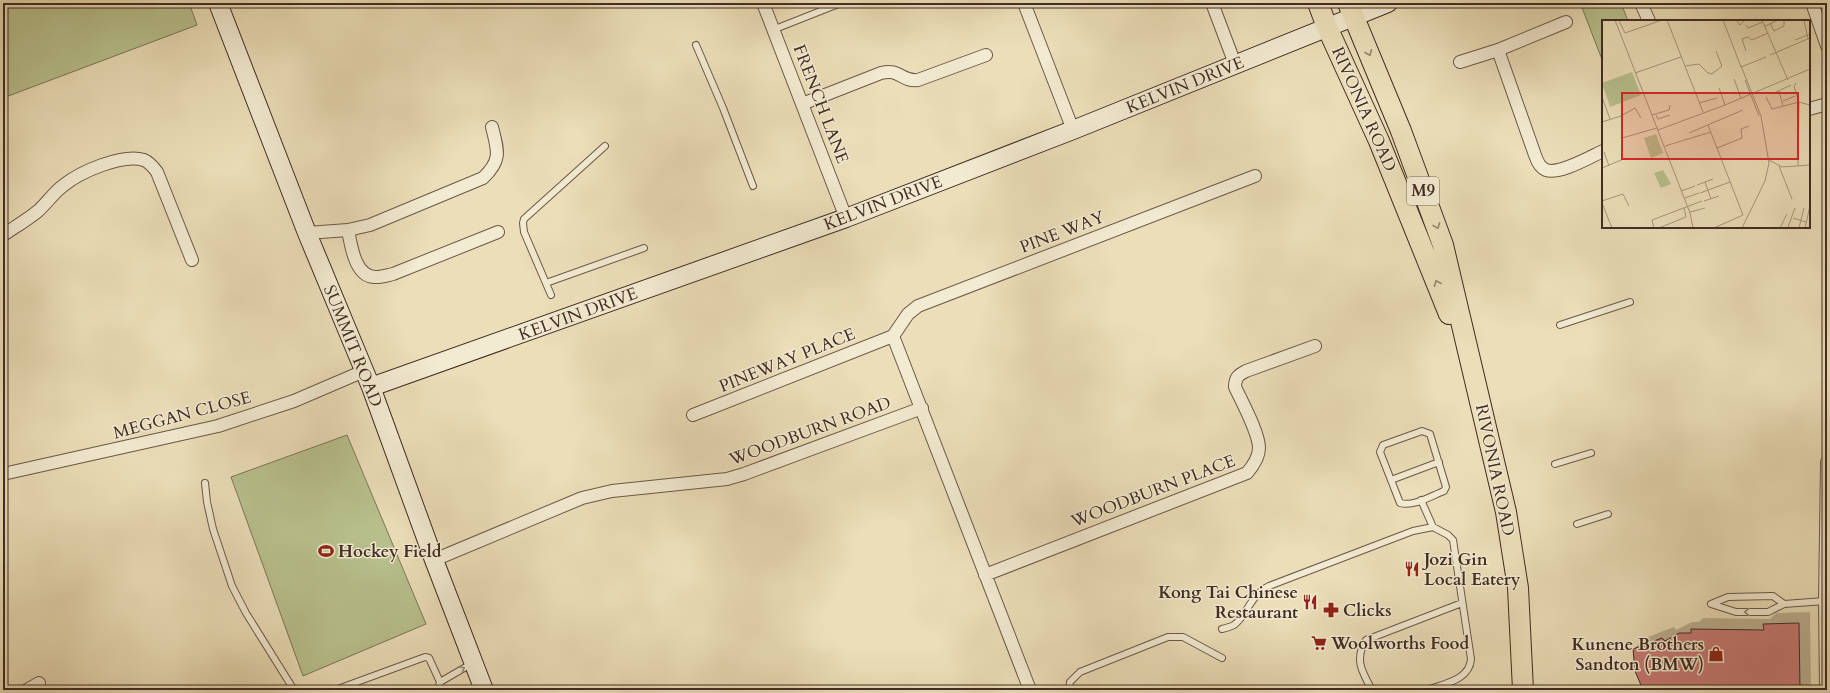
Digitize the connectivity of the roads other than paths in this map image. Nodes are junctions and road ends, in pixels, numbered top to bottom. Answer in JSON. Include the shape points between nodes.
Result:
{"nodes":[{"id":1,"x":218,"y":3,"type":"edge"},
{"id":2,"x":763,"y":3,"type":"edge"},
{"id":3,"x":841,"y":3,"type":"edge"},
{"id":4,"x":1024,"y":3,"type":"edge"},
{"id":5,"x":1212,"y":3,"type":"edge"},
{"id":6,"x":1318,"y":3,"type":"edge"},
{"id":7,"x":1388,"y":3,"type":"edge"},
{"id":8,"x":1641,"y":3,"type":"edge"},
{"id":9,"x":1812,"y":3,"type":"edge"},
{"id":10,"x":1351,"y":10,"type":"edge"},
{"id":11,"x":1648,"y":20,"type":"edge"},
{"id":12,"x":1566,"y":22,"type":"dead end"},
{"id":13,"x":1327,"y":27,"type":"junction"},
{"id":14,"x":774,"y":29,"type":"junction"},
{"id":15,"x":696,"y":44,"type":"dead end"},
{"id":16,"x":1827,"y":46,"type":"edge"},
{"id":17,"x":1498,"y":50,"type":"junction"},
{"id":18,"x":986,"y":55,"type":"dead end"},
{"id":19,"x":1460,"y":62,"type":"dead end"},
{"id":20,"x":1235,"y":64,"type":"junction"},
{"id":21,"x":802,"y":104,"type":"junction"},
{"id":22,"x":1827,"y":104,"type":"edge"},
{"id":23,"x":1810,"y":109,"type":"edge"},
{"id":24,"x":492,"y":127,"type":"dead end"},
{"id":25,"x":1073,"y":130,"type":"junction"},
{"id":26,"x":605,"y":146,"type":"dead end"},
{"id":27,"x":1602,"y":151,"type":"edge"},
{"id":28,"x":1255,"y":176,"type":"dead end"},
{"id":29,"x":753,"y":186,"type":"dead end"},
{"id":30,"x":846,"y":218,"type":"junction"},
{"id":31,"x":348,"y":230,"type":"junction"},
{"id":32,"x":498,"y":232,"type":"dead end"},
{"id":33,"x":307,"y":233,"type":"junction"},
{"id":34,"x":3,"y":235,"type":"edge"},
{"id":35,"x":644,"y":248,"type":"dead end"},
{"id":36,"x":192,"y":260,"type":"dead end"},
{"id":37,"x":546,"y":283,"type":"junction"},
{"id":38,"x":551,"y":294,"type":"dead end"},
{"id":39,"x":1630,"y":302,"type":"dead end"},
{"id":40,"x":1560,"y":326,"type":"dead end"},
{"id":41,"x":893,"y":336,"type":"junction"},
{"id":42,"x":1315,"y":346,"type":"dead end"},
{"id":43,"x":1472,"y":371,"type":"junction"},
{"id":44,"x":368,"y":379,"type":"junction"},
{"id":45,"x":922,"y":408,"type":"junction"},
{"id":46,"x":693,"y":415,"type":"dead end"},
{"id":47,"x":1591,"y":453,"type":"dead end"},
{"id":48,"x":1439,"y":462,"type":"junction"},
{"id":49,"x":1827,"y":462,"type":"edge"},
{"id":50,"x":1555,"y":464,"type":"dead end"},
{"id":51,"x":3,"y":474,"type":"edge"},
{"id":52,"x":1391,"y":480,"type":"junction"},
{"id":53,"x":205,"y":483,"type":"dead end"},
{"id":54,"x":1421,"y":500,"type":"junction"},
{"id":55,"x":1608,"y":514,"type":"dead end"},
{"id":56,"x":1577,"y":524,"type":"dead end"},
{"id":57,"x":1433,"y":527,"type":"junction"},
{"id":58,"x":434,"y":560,"type":"junction"},
{"id":59,"x":984,"y":574,"type":"junction"},
{"id":60,"x":1824,"y":601,"type":"junction"},
{"id":61,"x":1462,"y":603,"type":"junction"},
{"id":62,"x":1784,"y":604,"type":"junction"},
{"id":63,"x":1222,"y":629,"type":"dead end"},
{"id":64,"x":1222,"y":658,"type":"dead end"},
{"id":65,"x":474,"y":663,"type":"junction"},
{"id":66,"x":1826,"y":664,"type":"edge"},
{"id":67,"x":440,"y":682,"type":"junction"},
{"id":68,"x":39,"y":683,"type":"dead end"},
{"id":69,"x":27,"y":690,"type":"edge"},
{"id":70,"x":294,"y":690,"type":"edge"},
{"id":71,"x":335,"y":690,"type":"edge"},
{"id":72,"x":438,"y":690,"type":"edge"},
{"id":73,"x":484,"y":690,"type":"edge"},
{"id":74,"x":1030,"y":690,"type":"edge"},
{"id":75,"x":1069,"y":690,"type":"edge"},
{"id":76,"x":1372,"y":690,"type":"edge"},
{"id":77,"x":1427,"y":690,"type":"edge"},
{"id":78,"x":1522,"y":690,"type":"edge"},
{"id":79,"x":1826,"y":690,"type":"edge"}],
"edges":[{"from":1,"to":33,"type":"main road","name":"SUMMIT ROAD"},
{"from":2,"to":14,"type":"street","name":"FRENCH LANE"},
{"from":3,"to":14,"type":"lane"},
{"from":4,"to":25,"type":"street"},
{"from":5,"to":20,"type":"street"},
{"from":6,"to":13,"type":"main road","name":"RIVONIA ROAD","number":"M9"},
{"from":7,"to":10,"type":"main road","name":"KELVIN DRIVE"},
{"from":8,"to":11,"type":"street"},
{"from":9,"to":16,"type":"street"},
{"from":10,"to":13,"type":"main road","name":"KELVIN DRIVE"},
{"from":10,"to":43,"type":"main road","name":"RIVONIA ROAD","number":"M9","one_way":true,"via":[[1444,245]]},
{"from":12,"to":17,"type":"street"},
{"from":13,"to":20,"type":"main road","name":"KELVIN DRIVE"},
{"from":43,"to":13,"type":"main road","name":"RIVONIA ROAD","number":"M9","one_way":true,"via":[[1379,141]]},
{"from":14,"to":21,"type":"street","name":"FRENCH LANE"},
{"from":15,"to":29,"type":"lane"},
{"from":17,"to":19,"type":"street"},
{"from":17,"to":27,"type":"street","via":[[1541,167],[1553,172]]},
{"from":18,"to":21,"type":"street","via":[[918,80],[908,80],[892,71],[881,73]]},
{"from":20,"to":25,"type":"main road","name":"KELVIN DRIVE"},
{"from":21,"to":30,"type":"street","name":"FRENCH LANE"},
{"from":22,"to":23,"type":"street"},
{"from":24,"to":31,"type":"street","via":[[498,149],[497,160],[483,178],[370,224]]},
{"from":25,"to":30,"type":"main road","name":"KELVIN DRIVE"},
{"from":26,"to":37,"type":"lane","via":[[524,219],[524,232]]},
{"from":28,"to":41,"type":"street","name":"PINE WAY","via":[[918,306],[908,314]]},
{"from":30,"to":44,"type":"main road","name":"KELVIN DRIVE"},
{"from":31,"to":32,"type":"street","via":[[357,264],[364,272],[376,278],[393,274]]},
{"from":31,"to":33,"type":"street"},
{"from":33,"to":44,"type":"main road","name":"SUMMIT ROAD"},
{"from":34,"to":36,"type":"street","via":[[39,210],[62,186],[74,178],[114,162],[139,160],[148,163],[157,172]]},
{"from":35,"to":37,"type":"lane"},
{"from":37,"to":38,"type":"lane"},
{"from":39,"to":40,"type":"lane"},
{"from":41,"to":45,"type":"street"},
{"from":41,"to":46,"type":"street","name":"PINEWAY PLACE"},
{"from":42,"to":59,"type":"street","name":"WOODBURN PLACE","via":[[1246,371],[1236,379],[1235,387],[1259,449],[1257,458],[1247,473]]},
{"from":43,"to":78,"type":"main road","name":"RIVONIA ROAD","number":"M9","via":[[1503,498],[1518,588]]},
{"from":44,"to":51,"type":"street","name":"MEGGAN CLOSE","via":[[218,426]]},
{"from":44,"to":58,"type":"main road","name":"SUMMIT ROAD"},
{"from":45,"to":58,"type":"street","name":"WOODBURN ROAD","via":[[727,479],[612,491],[582,498]]},
{"from":45,"to":59,"type":"street"},
{"from":47,"to":50,"type":"lane"},
{"from":48,"to":52,"type":"lane"},
{"from":48,"to":52,"type":"lane","via":[[1430,434],[1422,431],[1383,445],[1380,452]]},
{"from":48,"to":54,"type":"lane","via":[[1446,487],[1444,491]]},
{"from":49,"to":60,"type":"street"},
{"from":52,"to":54,"type":"lane","via":[[1400,503],[1406,505]]},
{"from":53,"to":70,"type":"lane","via":[[213,528],[232,586]]},
{"from":54,"to":57,"type":"lane"},
{"from":55,"to":56,"type":"lane"},
{"from":57,"to":61,"type":"lane","via":[[1453,540]]},
{"from":57,"to":63,"type":"lane","via":[[1413,531],[1269,586],[1255,596],[1235,624]]},
{"from":58,"to":65,"type":"main road","name":"SUMMIT ROAD"},
{"from":59,"to":74,"type":"street"},
{"from":60,"to":62,"type":"lane"},
{"from":60,"to":66,"type":"street"},
{"from":61,"to":76,"type":"lane","via":[[1366,640],[1360,652],[1360,659],[1364,676]]},
{"from":61,"to":77,"type":"lane","via":[[1470,666],[1460,678]]},
{"from":62,"to":62,"type":"lane","one_way":true,"via":[[1768,612],[1736,612],[1718,604],[1728,597],[1773,596]]},
{"from":64,"to":75,"type":"lane","via":[[1184,637],[1168,637],[1080,672],[1070,682]]},
{"from":67,"to":65,"type":"lane","one_way":true},
{"from":65,"to":73,"type":"main road","name":"SUMMIT ROAD"},
{"from":66,"to":79,"type":"street"},
{"from":67,"to":71,"type":"lane","via":[[429,658],[425,657]]},
{"from":67,"to":72,"type":"lane"},
{"from":68,"to":69,"type":"street"}]}
